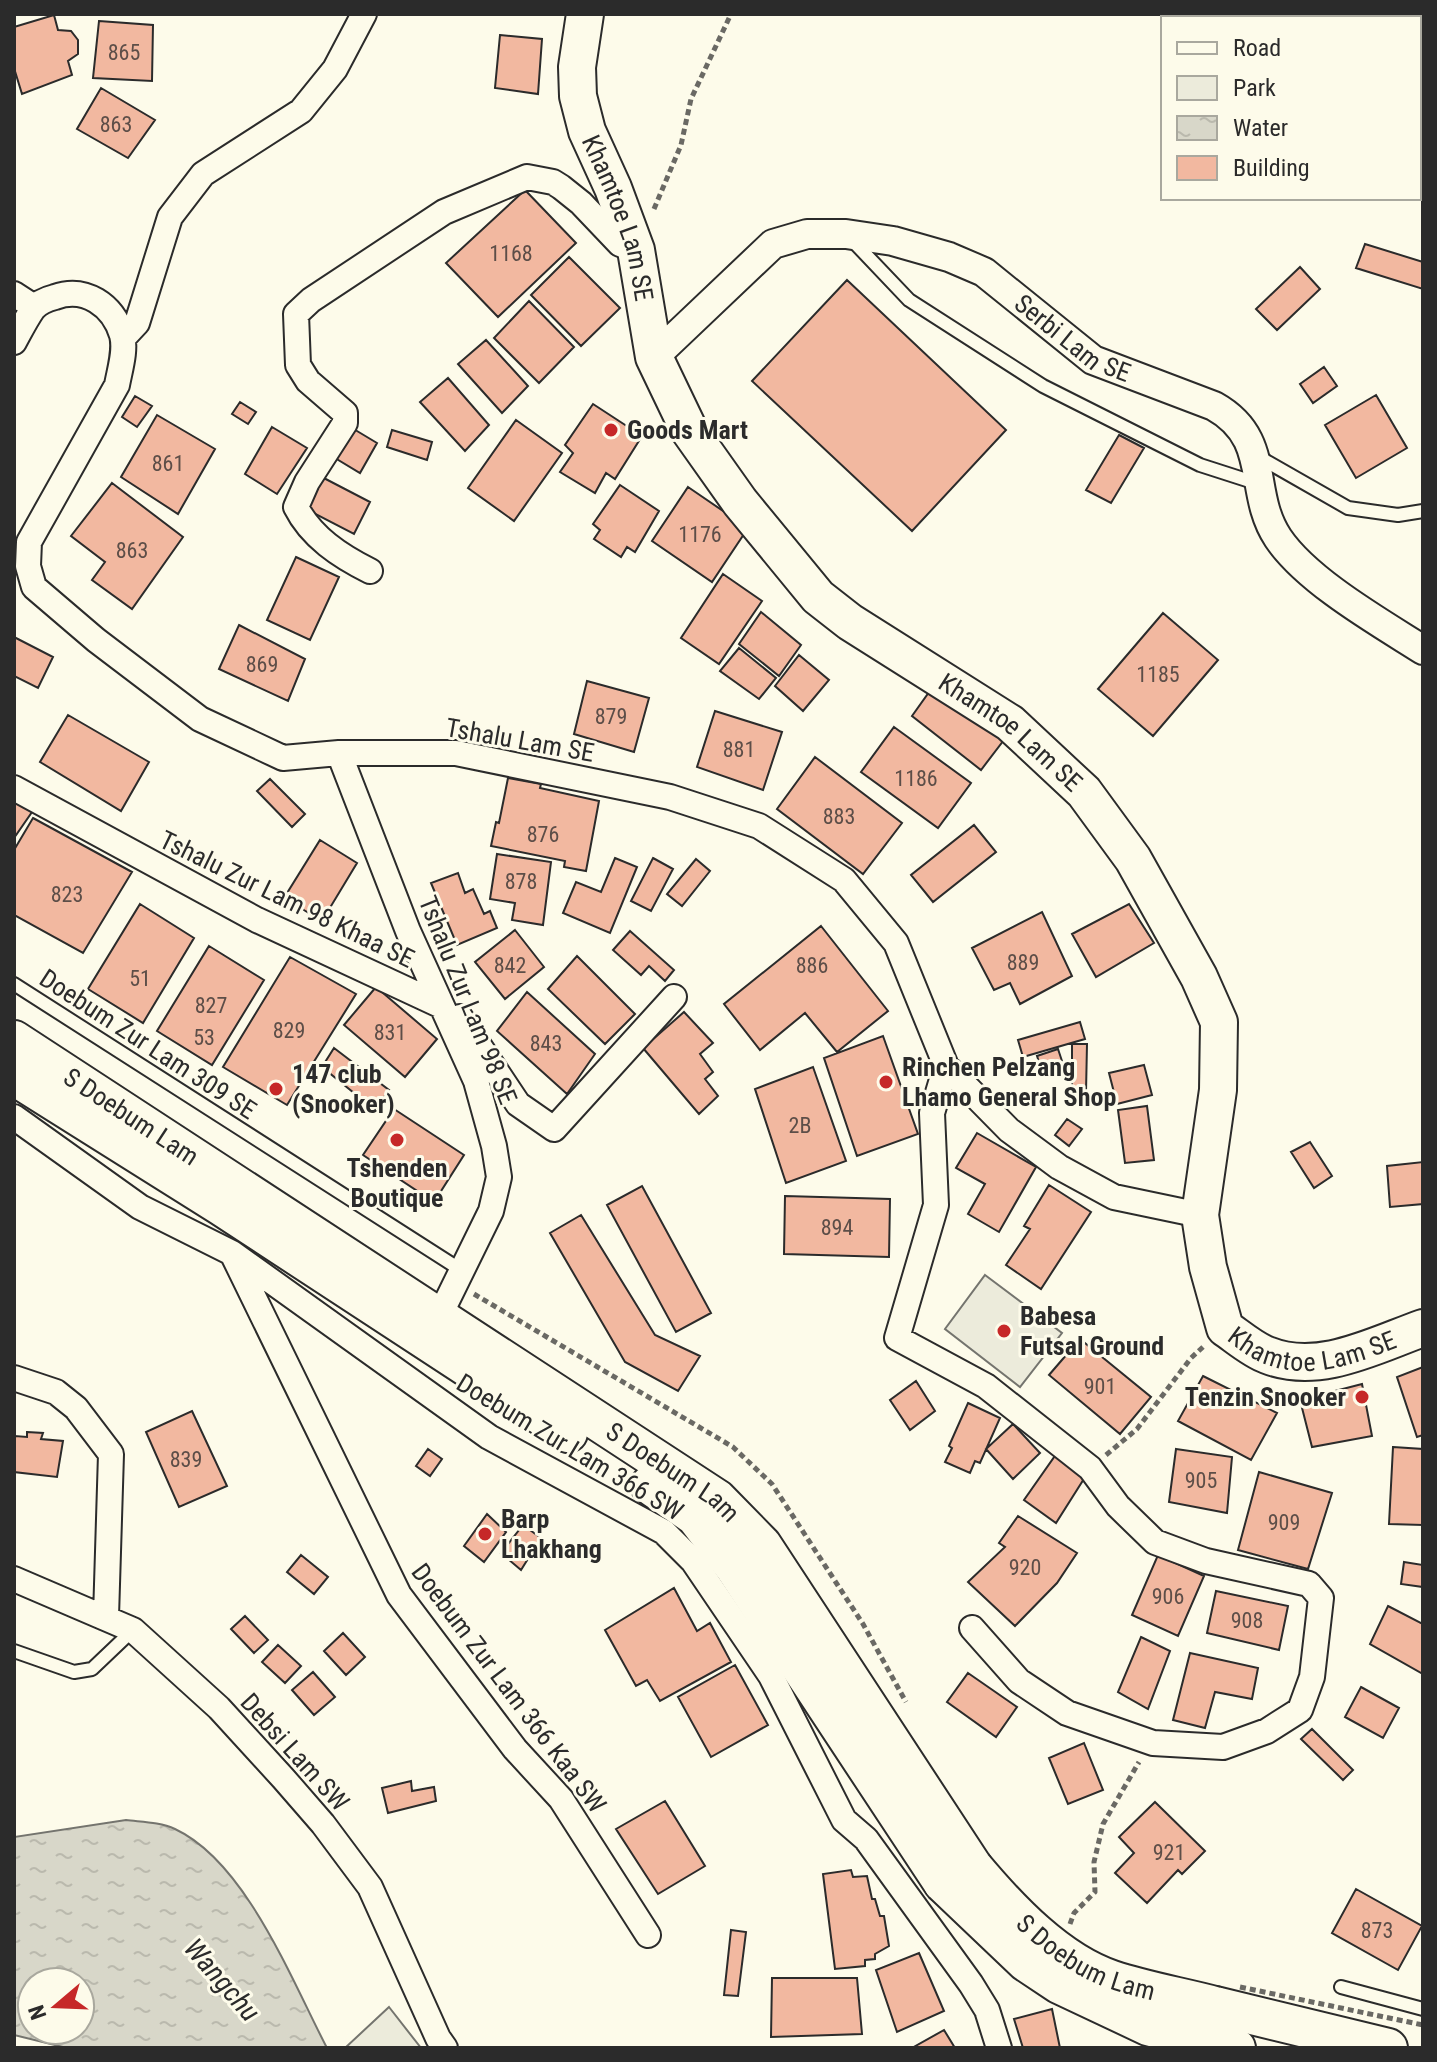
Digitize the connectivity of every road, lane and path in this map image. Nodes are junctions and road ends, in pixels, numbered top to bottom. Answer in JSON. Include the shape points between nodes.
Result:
{"nodes":[{"id":1,"x":364,"y":14,"type":"edge"},
{"id":2,"x":585,"y":14,"type":"edge"},
{"id":3,"x":731,"y":14,"type":"edge"},
{"id":4,"x":846,"y":234,"type":"junction"},
{"id":5,"x":636,"y":250,"type":"junction"},
{"id":6,"x":24,"y":301,"type":"edge"},
{"id":7,"x":123,"y":338,"type":"junction"},
{"id":8,"x":14,"y":342,"type":"edge"},
{"id":9,"x":654,"y":357,"type":"junction"},
{"id":10,"x":1254,"y":455,"type":"junction"},
{"id":11,"x":1262,"y":485,"type":"junction"},
{"id":12,"x":1423,"y":511,"type":"edge"},
{"id":13,"x":370,"y":571,"type":"dead end"},
{"id":14,"x":1423,"y":650,"type":"edge"},
{"id":15,"x":339,"y":753,"type":"junction"},
{"id":16,"x":14,"y":788,"type":"edge"},
{"id":17,"x":424,"y":966,"type":"junction"},
{"id":18,"x":14,"y":984,"type":"edge"},
{"id":19,"x":674,"y":997,"type":"dead end"},
{"id":20,"x":442,"y":1006,"type":"junction"},
{"id":21,"x":14,"y":1040,"type":"edge"},
{"id":22,"x":946,"y":1066,"type":"junction"},
{"id":23,"x":14,"y":1076,"type":"edge"},
{"id":24,"x":14,"y":1117,"type":"edge"},
{"id":25,"x":1200,"y":1215,"type":"junction"},
{"id":26,"x":232,"y":1253,"type":"junction"},
{"id":27,"x":461,"y":1270,"type":"junction"},
{"id":28,"x":439,"y":1317,"type":"junction"},
{"id":29,"x":1225,"y":1328,"type":"junction"},
{"id":30,"x":1423,"y":1328,"type":"edge"},
{"id":31,"x":14,"y":1378,"type":"edge"},
{"id":32,"x":1090,"y":1468,"type":"junction"},
{"id":33,"x":14,"y":1579,"type":"edge"},
{"id":34,"x":106,"y":1617,"type":"junction"},
{"id":35,"x":972,"y":1628,"type":"dead end"},
{"id":36,"x":133,"y":1630,"type":"junction"},
{"id":37,"x":14,"y":1651,"type":"edge"},
{"id":38,"x":1153,"y":1743,"type":"junction"},
{"id":39,"x":958,"y":1875,"type":"junction"},
{"id":40,"x":1069,"y":1926,"type":"dead end"},
{"id":41,"x":648,"y":1935,"type":"dead end"},
{"id":42,"x":1341,"y":1987,"type":"dead end"},
{"id":43,"x":1423,"y":2009,"type":"edge"},
{"id":44,"x":1220,"y":2032,"type":"edge"},
{"id":45,"x":445,"y":2048,"type":"edge"},
{"id":46,"x":999,"y":2048,"type":"edge"},
{"id":47,"x":1388,"y":2048,"type":"edge"}],
"edges":[{"from":1,"to":7,"type":"street","via":[[335,69],[301,111],[203,174],[170,217],[137,323]]},
{"from":2,"to":5,"type":"main road","name":"Khamtoe Lam SE","via":[[578,96]]},
{"from":3,"to":5,"type":"path","via":[[691,99],[681,145]]},
{"from":4,"to":9,"type":"street","name":"Serbi Lam SE","via":[[807,234],[773,244]]},
{"from":4,"to":10,"type":"street","name":"Serbi Lam SE","via":[[893,241],[984,272],[1093,360],[1231,415]]},
{"from":4,"to":11,"type":"lane","via":[[909,300],[1043,386],[1200,465]]},
{"from":5,"to":9,"type":"main road","name":"Khamtoe Lam SE"},
{"from":5,"to":13,"type":"street","via":[[620,244],[561,187],[527,177],[444,212],[296,314],[298,365],[308,381],[345,413],[345,423],[296,507],[311,531]]},
{"from":6,"to":7,"type":"street","via":[[82,293],[101,303]]},
{"from":6,"to":8,"type":"street"},
{"from":7,"to":15,"type":"street","name":"Tshalu Lam SE","via":[[117,385],[29,542],[34,587],[200,719],[283,758]]},
{"from":9,"to":25,"type":"main road","name":"Khamtoe Lam SE","via":[[689,430],[818,597],[1010,723],[1084,792],[1133,859],[1219,1022],[1218,1090]]},
{"from":10,"to":11,"type":"street","name":"Serbi Lam SE"},
{"from":10,"to":12,"type":"lane","via":[[1348,508],[1398,515]]},
{"from":11,"to":14,"type":"street","name":"Serbi Lam SE","via":[[1266,515],[1279,540],[1330,588]]},
{"from":15,"to":17,"type":"street","name":"Tshalu Zur Lam 98 SE"},
{"from":15,"to":22,"type":"street","name":"Tshalu Lam SE","via":[[456,753],[670,797],[759,826],[844,880],[896,943]]},
{"from":16,"to":20,"type":"street","name":"Tshalu Zur Lam 98 Khaa SE","via":[[257,920]]},
{"from":17,"to":19,"type":"street","via":[[518,1104],[554,1129]]},
{"from":17,"to":20,"type":"street","name":"Tshalu Zur Lam 98 SE"},
{"from":18,"to":27,"type":"lane","name":"Doebum Zur Lam 309 SE"},
{"from":20,"to":27,"type":"street","name":"Tshalu Zur Lam 98 SE","via":[[480,1093],[499,1177],[491,1211]]},
{"from":21,"to":28,"type":"highway","name":"S Doebum Lam"},
{"from":22,"to":25,"type":"street","name":"Tshalu Lam SE","via":[[1009,1130],[1059,1167],[1114,1197]]},
{"from":22,"to":32,"type":"street","via":[[932,1113],[936,1205],[897,1338],[986,1386]]},
{"from":23,"to":39,"type":"highway","name":"S Doebum Lam","via":[[695,1516]]},
{"from":24,"to":26,"type":"street","name":"Doebum Zur Lam 366 SW","via":[[140,1207]]},
{"from":25,"to":29,"type":"main road","name":"Khamtoe Lam SE"},
{"from":26,"to":41,"type":"street","name":"Doebum Zur Lam 366 Kaa SW","via":[[399,1595],[515,1749],[561,1799]]},
{"from":26,"to":46,"type":"street","name":"Doebum Zur Lam 366 SW","via":[[489,1437],[664,1532],[693,1561],[771,1676],[844,1820],[866,1839],[971,1984],[987,2010]]},
{"from":27,"to":28,"type":"street","name":"Tshalu Zur Lam 98 SE"},
{"from":28,"to":39,"type":"highway","name":"S Doebum Lam","via":[[717,1499],[762,1545]]},
{"from":29,"to":30,"type":"main road","name":"Khamtoe Lam SE","via":[[1267,1355],[1303,1362],[1342,1358]]},
{"from":29,"to":32,"type":"path","via":[[1191,1358],[1137,1429]]},
{"from":31,"to":34,"type":"street","via":[[56,1392],[76,1408],[111,1454]]},
{"from":32,"to":38,"type":"street","via":[[1118,1506],[1155,1542],[1206,1561],[1309,1584],[1321,1598],[1312,1677],[1300,1710],[1267,1731],[1223,1747]]},
{"from":33,"to":34,"type":"street","name":"Debsi Lam SW"},
{"from":34,"to":36,"type":"street","name":"Debsi Lam SW"},
{"from":35,"to":38,"type":"street","via":[[1019,1681],[1067,1713]]},
{"from":36,"to":37,"type":"lane","via":[[92,1669],[74,1672]]},
{"from":36,"to":45,"type":"street","name":"Debsi Lam SW","via":[[219,1708],[332,1836],[370,1887]]},
{"from":38,"to":40,"type":"path","via":[[1103,1824],[1094,1862],[1095,1892]]},
{"from":39,"to":44,"type":"highway","name":"S Doebum Lam","bridge":true,"via":[[1026,1962],[1059,1984],[1148,2026]]},
{"from":42,"to":43,"type":"lane"},
{"from":44,"to":47,"type":"highway","name":"S Doebum Lam"}]}
